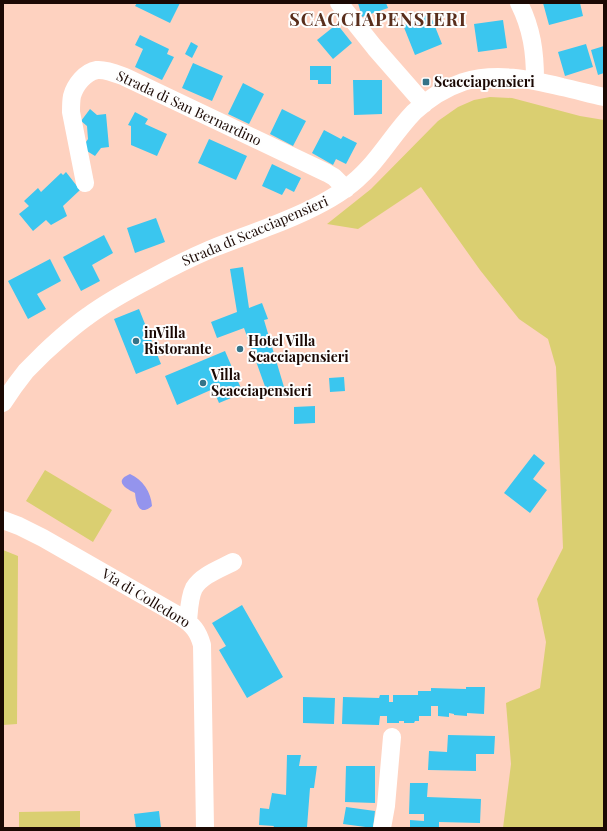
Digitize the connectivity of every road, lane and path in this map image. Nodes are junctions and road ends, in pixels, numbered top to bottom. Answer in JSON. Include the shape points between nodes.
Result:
{"nodes":[{"id":1,"x":339,"y":3,"type":"edge"},
{"id":2,"x":519,"y":3,"type":"edge"},
{"id":3,"x":535,"y":80,"type":"junction"},
{"id":4,"x":604,"y":97,"type":"edge"},
{"id":5,"x":424,"y":104,"type":"junction"},
{"id":6,"x":85,"y":183,"type":"dead end"},
{"id":7,"x":346,"y":189,"type":"junction"},
{"id":8,"x":3,"y":403,"type":"edge"},
{"id":9,"x":3,"y":520,"type":"edge"},
{"id":10,"x":233,"y":562,"type":"dead end"},
{"id":11,"x":188,"y":622,"type":"junction"},
{"id":12,"x":392,"y":737,"type":"dead end"},
{"id":13,"x":205,"y":828,"type":"edge"},
{"id":14,"x":382,"y":828,"type":"edge"}],
"edges":[{"from":1,"to":5,"type":"street"},
{"from":2,"to":3,"type":"street","via":[[533,42]]},
{"from":3,"to":4,"type":"street","name":"Strada di Scacciapensieri"},
{"from":3,"to":5,"type":"street","name":"Strada di Scacciapensieri","via":[[502,77],[471,80],[447,89]]},
{"from":5,"to":7,"type":"street","name":"Strada di Scacciapensieri","via":[[402,126],[363,175]]},
{"from":6,"to":7,"type":"street","name":"Strada di San Bernardino","via":[[71,104],[81,79],[97,70],[125,77],[320,169],[334,177]]},
{"from":7,"to":8,"type":"street","name":"Strada di Scacciapensieri","via":[[309,210],[180,263],[106,304],[79,322],[50,348],[27,371]]},
{"from":9,"to":11,"type":"street","name":"Via di Colledoro","via":[[43,538]]},
{"from":10,"to":11,"type":"street","via":[[209,574],[194,589]]},
{"from":11,"to":13,"type":"street","name":"Via di Colledoro","via":[[198,632],[202,645]]},
{"from":12,"to":14,"type":"street"}]}
